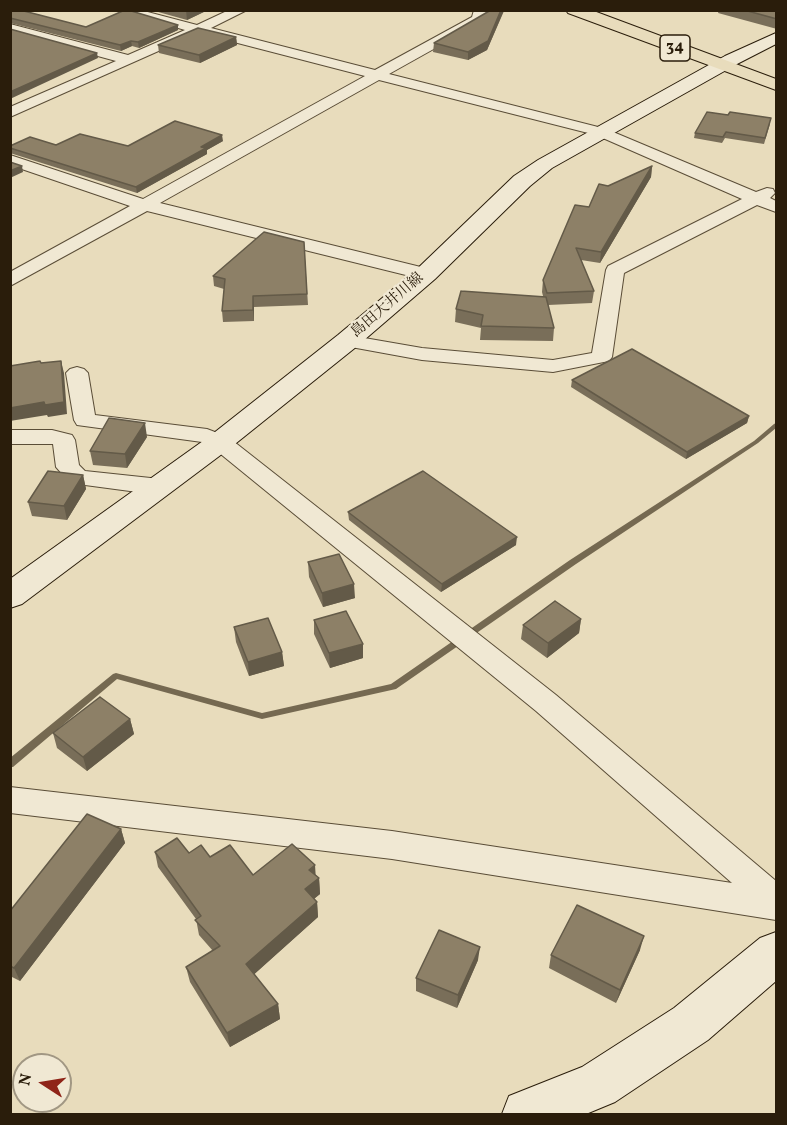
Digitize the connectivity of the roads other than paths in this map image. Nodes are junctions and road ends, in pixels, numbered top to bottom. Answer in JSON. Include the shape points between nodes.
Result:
{"nodes":[{"id":1,"x":123,"y":10,"type":"edge"},
{"id":2,"x":241,"y":10,"type":"edge"},
{"id":3,"x":481,"y":10,"type":"edge"},
{"id":4,"x":574,"y":10,"type":"edge"},
{"id":5,"x":596,"y":10,"type":"edge"},
{"id":6,"x":10,"y":28,"type":"edge"},
{"id":7,"x":199,"y":29,"type":"junction"},
{"id":8,"x":777,"y":38,"type":"edge"},
{"id":9,"x":129,"y":60,"type":"junction"},
{"id":10,"x":727,"y":63,"type":"junction"},
{"id":11,"x":378,"y":74,"type":"junction"},
{"id":12,"x":777,"y":76,"type":"edge"},
{"id":13,"x":777,"y":85,"type":"edge"},
{"id":14,"x":10,"y":94,"type":"edge"},
{"id":15,"x":37,"y":102,"type":"junction"},
{"id":16,"x":10,"y":113,"type":"edge"},
{"id":17,"x":601,"y":132,"type":"junction"},
{"id":18,"x":10,"y":160,"type":"edge"},
{"id":19,"x":777,"y":188,"type":"edge"},
{"id":20,"x":756,"y":198,"type":"junction"},
{"id":21,"x":145,"y":205,"type":"junction"},
{"id":22,"x":777,"y":207,"type":"edge"},
{"id":23,"x":426,"y":274,"type":"junction"},
{"id":24,"x":10,"y":280,"type":"edge"},
{"id":25,"x":347,"y":341,"type":"junction"},
{"id":26,"x":76,"y":373,"type":"dead end"},
{"id":27,"x":10,"y":437,"type":"edge"},
{"id":28,"x":220,"y":442,"type":"junction"},
{"id":29,"x":160,"y":487,"type":"junction"},
{"id":30,"x":10,"y":596,"type":"edge"},
{"id":31,"x":10,"y":800,"type":"edge"},
{"id":32,"x":777,"y":903,"type":"edge"},
{"id":33,"x":777,"y":953,"type":"edge"},
{"id":34,"x":527,"y":1114,"type":"edge"}],
"edges":[{"from":1,"to":7,"type":"street"},
{"from":2,"to":7,"type":"street"},
{"from":3,"to":11,"type":"street","via":[[477,19]]},
{"from":4,"to":10,"type":"main road","number":"34"},
{"from":5,"to":10,"type":"main road","number":"34"},
{"from":6,"to":9,"type":"street"},
{"from":7,"to":9,"type":"street"},
{"from":7,"to":11,"type":"street"},
{"from":8,"to":10,"type":"main road","name":"島田大井川線"},
{"from":9,"to":15,"type":"street"},
{"from":10,"to":12,"type":"main road","number":"34"},
{"from":10,"to":13,"type":"main road","number":"34"},
{"from":10,"to":17,"type":"main road","name":"島田大井川線"},
{"from":11,"to":17,"type":"street"},
{"from":11,"to":21,"type":"street"},
{"from":14,"to":15,"type":"street"},
{"from":15,"to":16,"type":"street"},
{"from":17,"to":20,"type":"street"},
{"from":17,"to":23,"type":"main road","name":"島田大井川線","via":[[522,181]]},
{"from":18,"to":21,"type":"street"},
{"from":19,"to":20,"type":"street"},
{"from":20,"to":22,"type":"street"},
{"from":20,"to":25,"type":"street","via":[[615,270],[602,357],[553,366],[422,354]]},
{"from":21,"to":23,"type":"street"},
{"from":21,"to":24,"type":"street"},
{"from":23,"to":25,"type":"main road","name":"島田大井川線"},
{"from":25,"to":28,"type":"main road","name":"島田大井川線"},
{"from":26,"to":28,"type":"street","via":[[85,420],[207,436]]},
{"from":27,"to":29,"type":"street","via":[[64,440],[68,467],[78,478]]},
{"from":28,"to":29,"type":"main road","name":"島田大井川線"},
{"from":28,"to":32,"type":"street","via":[[546,704]]},
{"from":29,"to":30,"type":"main road","name":"島田大井川線"},
{"from":31,"to":32,"type":"street","via":[[393,845]]},
{"from":33,"to":34,"type":"main road","via":[[691,1024],[598,1085]]}]}
